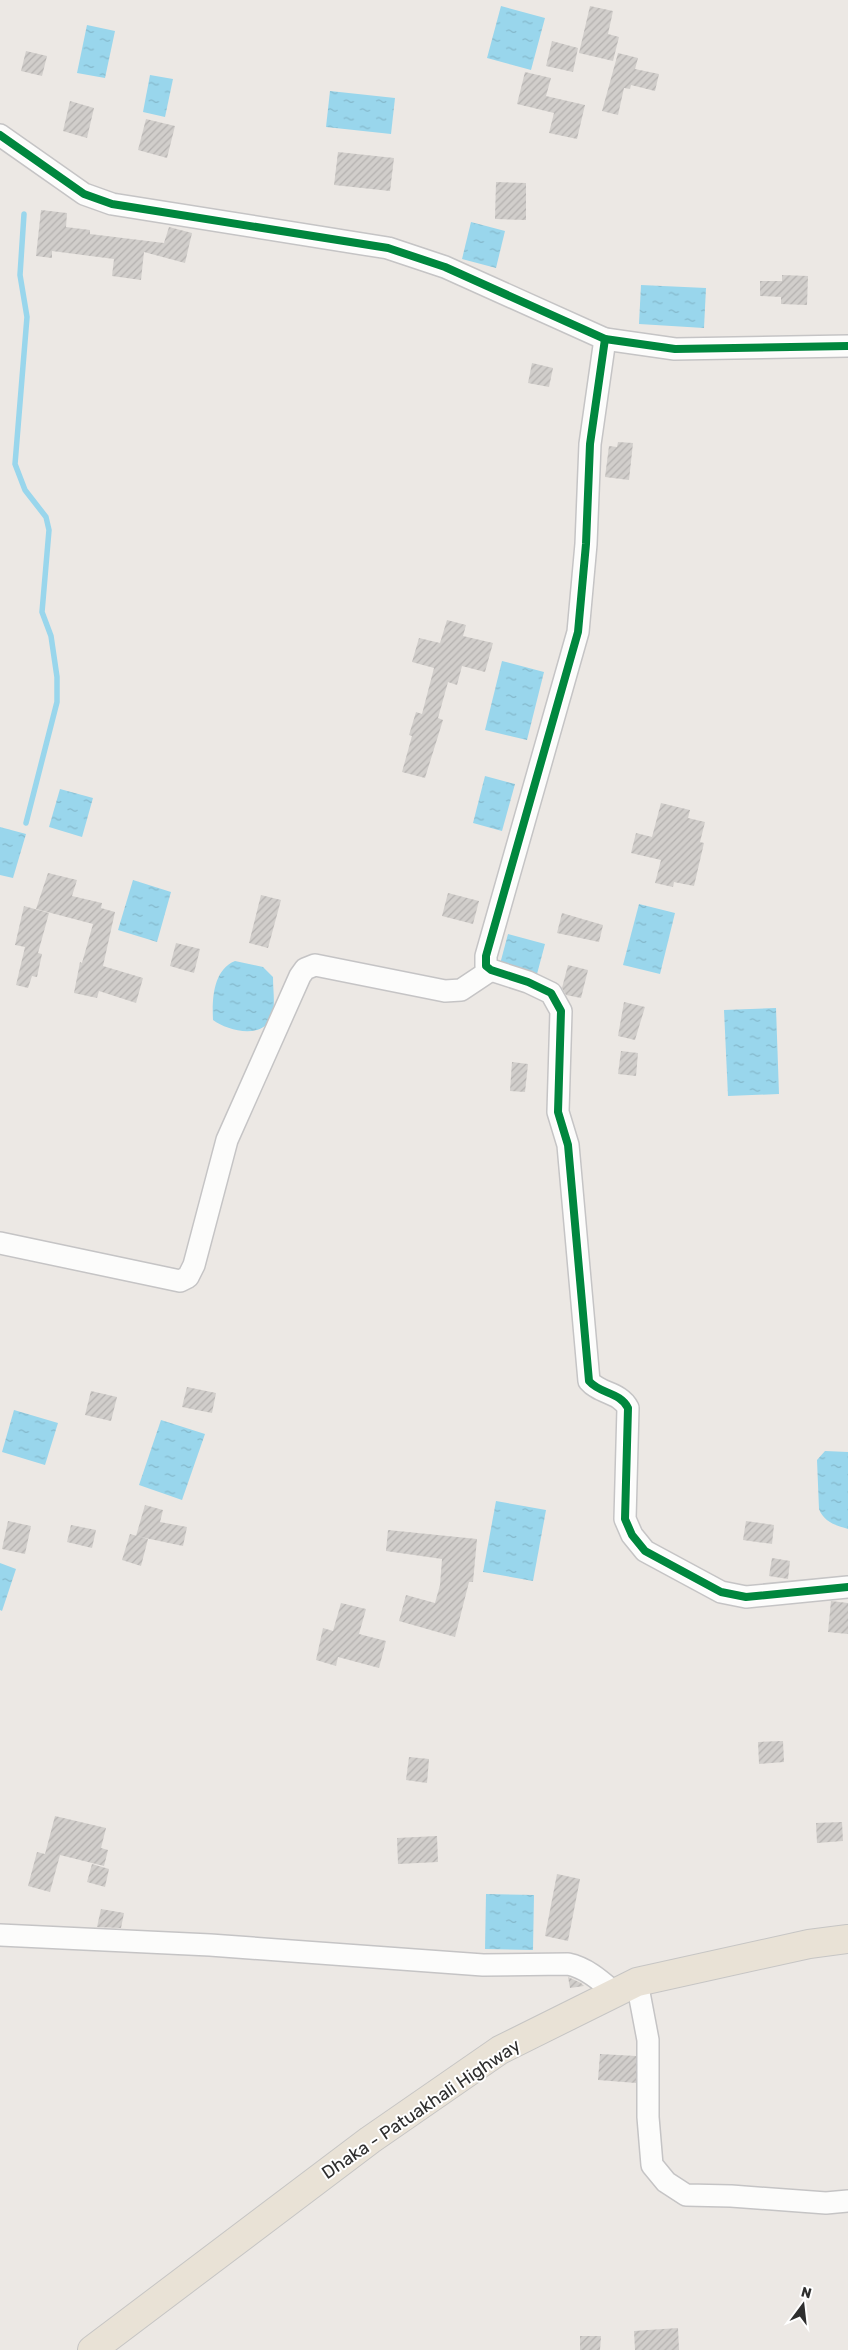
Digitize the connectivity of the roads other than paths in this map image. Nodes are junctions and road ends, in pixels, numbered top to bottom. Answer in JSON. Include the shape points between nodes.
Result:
{"nodes":[{"id":1,"x":0,"y":134,"type":"edge"},
{"id":2,"x":605,"y":339,"type":"junction"},
{"id":3,"x":848,"y":346,"type":"edge"},
{"id":4,"x":491,"y":970,"type":"junction"},
{"id":5,"x":0,"y":1242,"type":"edge"},
{"id":6,"x":848,"y":1587,"type":"edge"},
{"id":7,"x":0,"y":1935,"type":"edge"},
{"id":8,"x":848,"y":1939,"type":"edge"},
{"id":9,"x":626,"y":1987,"type":"junction"},
{"id":10,"x":848,"y":2201,"type":"edge"},
{"id":11,"x":92,"y":2350,"type":"edge"}],
"edges":[{"from":1,"to":2,"type":"street","via":[[84,194],[112,204],[388,248],[446,267]]},
{"from":2,"to":3,"type":"street","via":[[676,349]]},
{"from":2,"to":4,"type":"street","via":[[590,444],[578,632],[486,956],[486,966]]},
{"from":4,"to":5,"type":"street","via":[[461,990],[445,992],[315,965],[305,969],[228,1140],[194,1265],[188,1276],[180,1281]]},
{"from":4,"to":6,"type":"street","via":[[551,993],[561,1011],[558,1112],[568,1145],[589,1381],[594,1387],[625,1402],[628,1408],[625,1519],[632,1536],[652,1556],[722,1592],[746,1597]]},
{"from":7,"to":9,"type":"street","via":[[210,1945],[483,1965],[568,1964]]},
{"from":8,"to":9,"type":"highway","name":"Dhaka - Patuakhali Highway","via":[[809,1944]]},
{"from":9,"to":10,"type":"street","via":[[648,2040],[652,2165],[666,2182],[686,2195]]},
{"from":9,"to":11,"type":"highway","name":"Dhaka - Patuakhali Highway","via":[[500,2050],[370,2140]]}]}
